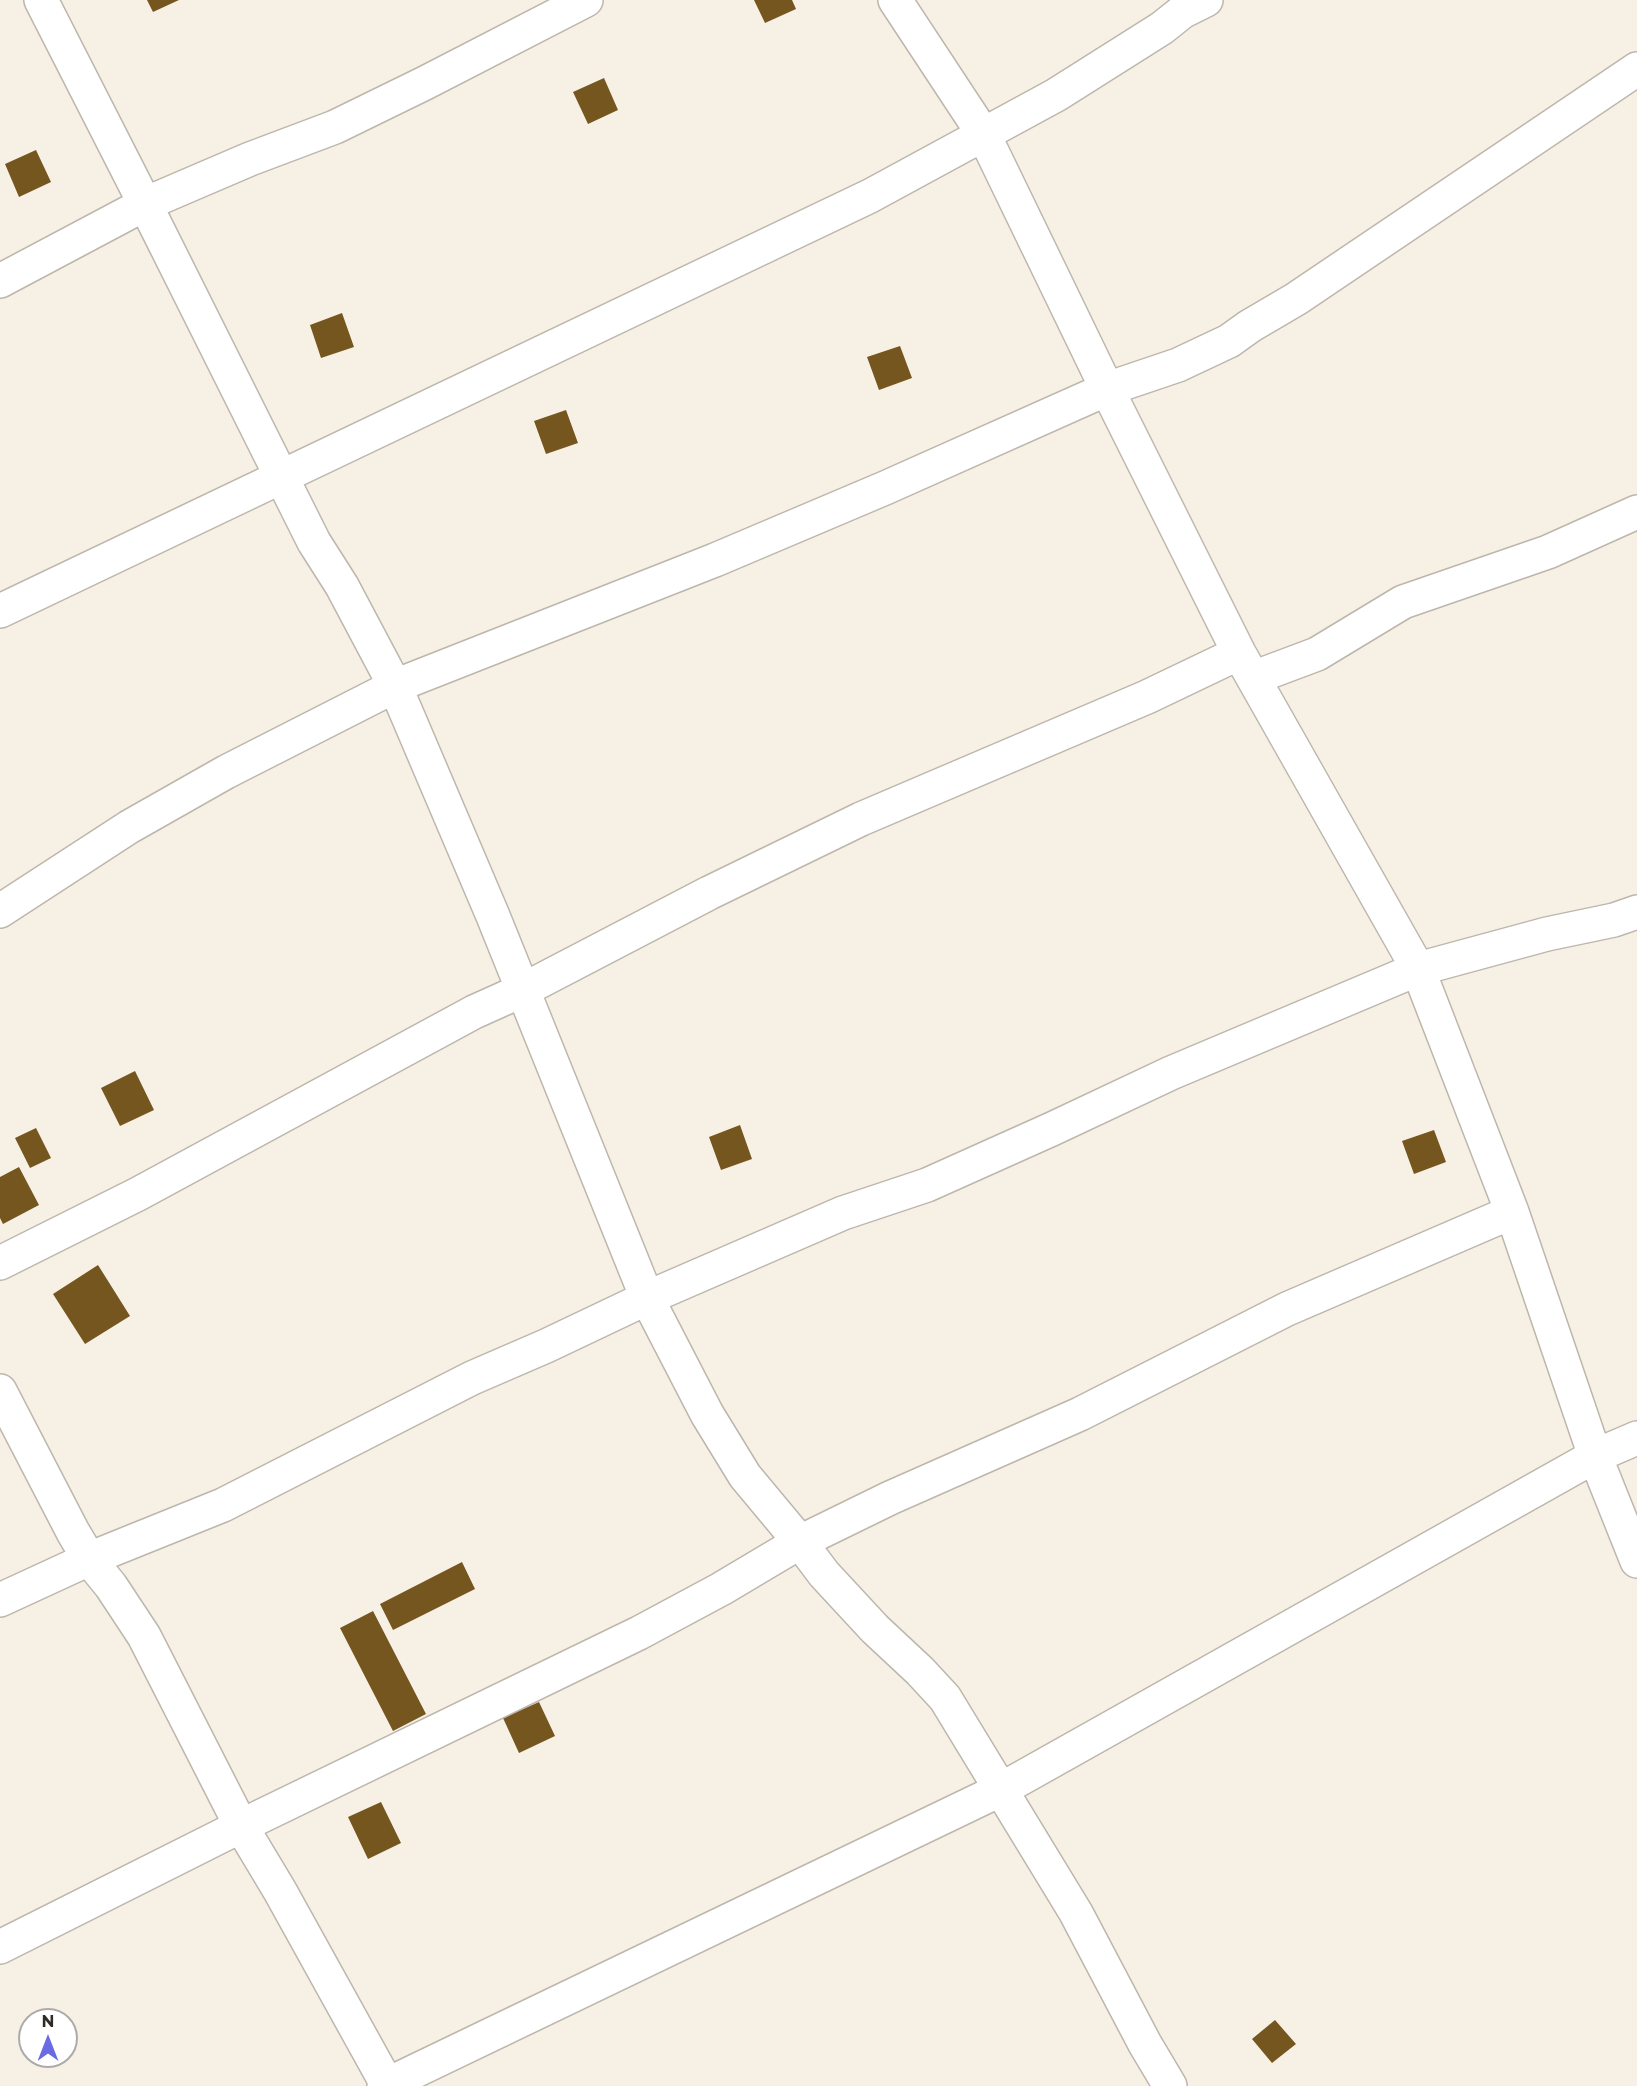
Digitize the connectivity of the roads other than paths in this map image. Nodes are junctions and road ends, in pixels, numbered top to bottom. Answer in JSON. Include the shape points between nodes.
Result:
{"nodes":[{"id":1,"x":41,"y":0,"type":"edge"},
{"id":2,"x":586,"y":0,"type":"edge"},
{"id":3,"x":895,"y":0,"type":"edge"},
{"id":4,"x":1206,"y":0,"type":"edge"},
{"id":5,"x":1637,"y":69,"type":"edge"},
{"id":6,"x":984,"y":135,"type":"junction"},
{"id":7,"x":145,"y":204,"type":"junction"},
{"id":8,"x":0,"y":281,"type":"edge"},
{"id":9,"x":1107,"y":389,"type":"junction"},
{"id":10,"x":283,"y":478,"type":"junction"},
{"id":11,"x":1637,"y":512,"type":"edge"},
{"id":12,"x":0,"y":612,"type":"edge"},
{"id":13,"x":1246,"y":666,"type":"junction"},
{"id":14,"x":395,"y":686,"type":"junction"},
{"id":15,"x":0,"y":911,"type":"edge"},
{"id":16,"x":1637,"y":912,"type":"edge"},
{"id":17,"x":1418,"y":969,"type":"junction"},
{"id":18,"x":524,"y":990,"type":"junction"},
{"id":19,"x":1512,"y":1212,"type":"junction"},
{"id":20,"x":0,"y":1263,"type":"edge"},
{"id":21,"x":647,"y":1298,"type":"junction"},
{"id":22,"x":0,"y":1391,"type":"edge"},
{"id":23,"x":1637,"y":1438,"type":"edge"},
{"id":24,"x":1595,"y":1456,"type":"junction"},
{"id":25,"x":800,"y":1542,"type":"junction"},
{"id":26,"x":89,"y":1559,"type":"junction"},
{"id":27,"x":1637,"y":1561,"type":"edge"},
{"id":28,"x":0,"y":1600,"type":"edge"},
{"id":29,"x":1002,"y":1789,"type":"junction"},
{"id":30,"x":241,"y":1826,"type":"junction"},
{"id":31,"x":0,"y":1947,"type":"edge"},
{"id":32,"x":1167,"y":2085,"type":"edge"},
{"id":33,"x":387,"y":2086,"type":"edge"}],
"edges":[{"from":1,"to":7,"type":"street"},
{"from":2,"to":7,"type":"street","via":[[335,127]]},
{"from":3,"to":6,"type":"street"},
{"from":4,"to":6,"type":"street","via":[[1056,95]]},
{"from":5,"to":9,"type":"street","via":[[1296,300],[1229,341],[1178,365]]},
{"from":6,"to":9,"type":"street"},
{"from":6,"to":10,"type":"street","via":[[860,201]]},
{"from":7,"to":8,"type":"street"},
{"from":7,"to":10,"type":"street"},
{"from":9,"to":13,"type":"street"},
{"from":9,"to":14,"type":"street","via":[[715,560]]},
{"from":10,"to":12,"type":"street"},
{"from":10,"to":14,"type":"street","via":[[314,542]]},
{"from":11,"to":13,"type":"street","via":[[1548,552],[1403,602],[1317,654]]},
{"from":13,"to":17,"type":"street"},
{"from":13,"to":18,"type":"street","via":[[1147,697],[861,819]]},
{"from":14,"to":15,"type":"street","via":[[226,772],[129,827]]},
{"from":14,"to":18,"type":"street"},
{"from":16,"to":17,"type":"street"},
{"from":17,"to":19,"type":"street"},
{"from":17,"to":21,"type":"street","via":[[1171,1073],[927,1185],[843,1213]]},
{"from":18,"to":20,"type":"street","via":[[474,1012],[138,1194]]},
{"from":18,"to":21,"type":"street"},
{"from":19,"to":24,"type":"street"},
{"from":19,"to":25,"type":"street","via":[[1287,1309],[1080,1414]]},
{"from":21,"to":25,"type":"street","via":[[707,1414],[745,1476]]},
{"from":21,"to":26,"type":"street","via":[[472,1378],[223,1505]]},
{"from":22,"to":26,"type":"street"},
{"from":23,"to":24,"type":"street"},
{"from":24,"to":27,"type":"street"},
{"from":24,"to":29,"type":"street"},
{"from":25,"to":29,"type":"street","via":[[874,1629],[945,1698]]},
{"from":25,"to":30,"type":"street","via":[[639,1633]]},
{"from":26,"to":28,"type":"street"},
{"from":26,"to":30,"type":"street","via":[[144,1636]]},
{"from":29,"to":32,"type":"street","via":[[1076,1913]]},
{"from":29,"to":33,"type":"street"},
{"from":30,"to":31,"type":"street"},
{"from":30,"to":33,"type":"street"}]}
